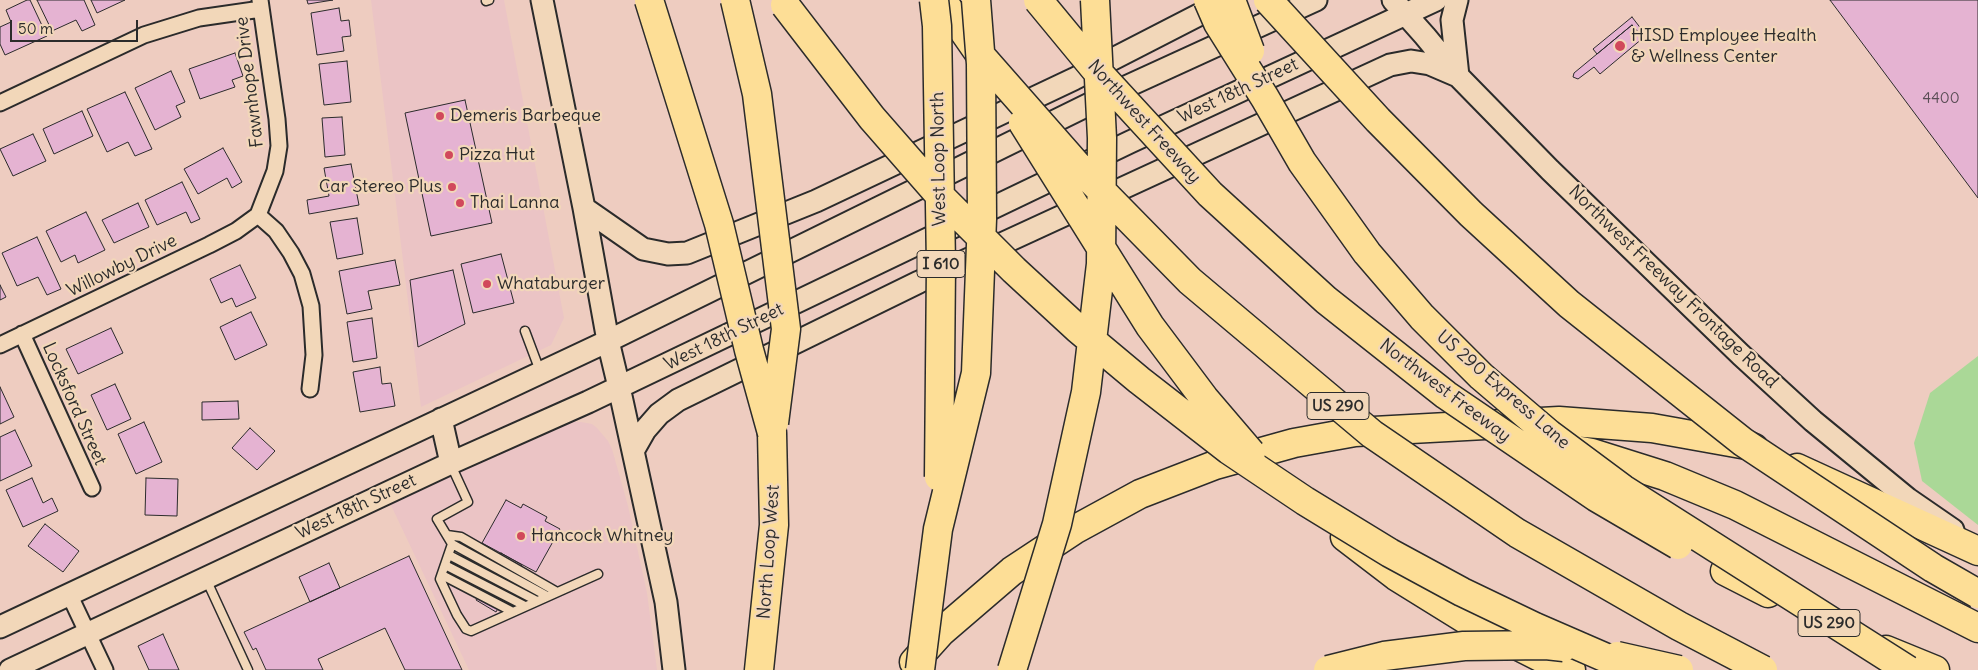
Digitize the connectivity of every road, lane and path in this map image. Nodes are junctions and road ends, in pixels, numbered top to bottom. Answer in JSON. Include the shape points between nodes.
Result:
{"nodes":[{"id":1,"x":542,"y":0,"type":"edge"},
{"id":2,"x":649,"y":0,"type":"edge"},
{"id":3,"x":735,"y":0,"type":"edge"},
{"id":4,"x":782,"y":0,"type":"edge"},
{"id":5,"x":934,"y":0,"type":"edge"},
{"id":6,"x":942,"y":0,"type":"edge"},
{"id":7,"x":976,"y":0,"type":"edge"},
{"id":8,"x":1038,"y":0,"type":"edge"},
{"id":9,"x":1095,"y":0,"type":"edge"},
{"id":10,"x":1208,"y":0,"type":"edge"},
{"id":11,"x":1226,"y":0,"type":"edge"},
{"id":12,"x":1231,"y":0,"type":"edge"},
{"id":13,"x":1268,"y":0,"type":"edge"},
{"id":14,"x":1316,"y":0,"type":"edge"},
{"id":15,"x":1436,"y":0,"type":"edge"},
{"id":16,"x":1457,"y":0,"type":"edge"},
{"id":17,"x":260,"y":4,"type":"edge"},
{"id":18,"x":1399,"y":7,"type":"edge"},
{"id":19,"x":981,"y":56,"type":"junction"},
{"id":20,"x":1458,"y":76,"type":"junction"},
{"id":21,"x":1265,"y":98,"type":"junction"},
{"id":22,"x":0,"y":103,"type":"edge"},
{"id":23,"x":584,"y":208,"type":"junction"},
{"id":24,"x":258,"y":215,"type":"junction"},
{"id":25,"x":525,"y":331,"type":"dead end"},
{"id":26,"x":22,"y":334,"type":"junction"},
{"id":27,"x":608,"y":341,"type":"junction"},
{"id":28,"x":0,"y":345,"type":"edge"},
{"id":29,"x":540,"y":373,"type":"junction"},
{"id":30,"x":620,"y":386,"type":"junction"},
{"id":31,"x":310,"y":389,"type":"dead end"},
{"id":32,"x":441,"y":419,"type":"junction"},
{"id":33,"x":1427,"y":428,"type":"junction"},
{"id":34,"x":772,"y":433,"type":"junction"},
{"id":35,"x":633,"y":451,"type":"junction"},
{"id":36,"x":451,"y":463,"type":"junction"},
{"id":37,"x":92,"y":488,"type":"dead end"},
{"id":38,"x":938,"y":529,"type":"junction"},
{"id":39,"x":447,"y":536,"type":"junction"},
{"id":40,"x":452,"y":544,"type":"junction"},
{"id":41,"x":1978,"y":549,"type":"edge"},
{"id":42,"x":449,"y":555,"type":"junction"},
{"id":43,"x":445,"y":565,"type":"junction"},
{"id":44,"x":598,"y":574,"type":"dead end"},
{"id":45,"x":442,"y":575,"type":"junction"},
{"id":46,"x":206,"y":577,"type":"junction"},
{"id":47,"x":556,"y":592,"type":"junction"},
{"id":48,"x":69,"y":594,"type":"junction"},
{"id":49,"x":1978,"y":594,"type":"edge"},
{"id":50,"x":547,"y":596,"type":"junction"},
{"id":51,"x":537,"y":601,"type":"junction"},
{"id":52,"x":525,"y":606,"type":"junction"},
{"id":53,"x":513,"y":612,"type":"junction"},
{"id":54,"x":0,"y":627,"type":"edge"},
{"id":55,"x":1978,"y":628,"type":"edge"},
{"id":56,"x":88,"y":633,"type":"junction"},
{"id":57,"x":10,"y":670,"type":"edge"},
{"id":58,"x":105,"y":670,"type":"edge"},
{"id":59,"x":248,"y":670,"type":"edge"},
{"id":60,"x":674,"y":670,"type":"edge"},
{"id":61,"x":759,"y":670,"type":"edge"},
{"id":62,"x":907,"y":670,"type":"edge"},
{"id":63,"x":920,"y":670,"type":"edge"},
{"id":64,"x":1012,"y":670,"type":"edge"},
{"id":65,"x":1328,"y":670,"type":"edge"},
{"id":66,"x":1571,"y":670,"type":"edge"},
{"id":67,"x":1634,"y":670,"type":"edge"},
{"id":68,"x":1679,"y":670,"type":"edge"},
{"id":69,"x":1763,"y":670,"type":"edge"},
{"id":70,"x":1908,"y":670,"type":"edge"},
{"id":71,"x":1935,"y":670,"type":"edge"}],
"edges":[{"from":1,"to":23,"type":"main road"},
{"from":2,"to":34,"type":"highway","bridge":true,"via":[[719,224]]},
{"from":3,"to":34,"type":"highway","bridge":true,"via":[[757,94],[786,329]]},
{"from":4,"to":67,"type":"highway","bridge":true,"via":[[872,118],[942,198],[1078,329],[1228,450],[1305,501],[1462,592]]},
{"from":5,"to":38,"type":"highway","name":"West Loop North","number":"I 610","bridge":true,"via":[[941,265]]},
{"from":6,"to":19,"type":"highway","number":"US 290"},
{"from":7,"to":38,"type":"highway","bridge":true,"via":[[981,64],[982,219],[976,373]]},
{"from":8,"to":71,"type":"highway","name":"Northwest Freeway","number":"US 290","bridge":true,"via":[[1095,69],[1210,194],[1326,300],[1446,395],[1596,498],[1725,571],[1864,640]]},
{"from":9,"to":64,"type":"highway","bridge":true,"via":[[1102,138],[1101,264],[1086,392],[1057,524]]},
{"from":10,"to":21,"type":"highway","name":"US 290 Express Lane","bridge":true,"via":[[1218,23]]},
{"from":11,"to":23,"type":"main road","via":[[1074,79],[833,193],[687,253],[668,254],[643,249]]},
{"from":12,"to":21,"type":"highway","bridge":true},
{"from":13,"to":49,"type":"highway","bridge":true,"via":[[1391,134],[1471,214],[1570,304],[1743,442],[1933,568]]},
{"from":14,"to":27,"type":"main road","via":[[1097,100]]},
{"from":15,"to":18,"type":"main road","name":"West 18th Street"},
{"from":16,"to":20,"type":"main road","via":[[1452,20]]},
{"from":17,"to":22,"type":"street","via":[[144,35]]},
{"from":17,"to":24,"type":"street","name":"Fawnhope Drive","via":[[279,146],[275,171]]},
{"from":18,"to":20,"type":"main road","name":"Northwest Freeway Frontage Road"},
{"from":18,"to":30,"type":"main road","name":"West 18th Street","via":[[1130,142]]},
{"from":19,"to":66,"type":"highway","bridge":true,"via":[[1150,326],[1204,398],[1263,467],[1330,526],[1396,576],[1467,620]]},
{"from":19,"to":69,"type":"highway","number":"US 290","bridge":true,"via":[[1083,172],[1190,281],[1372,434],[1517,532],[1679,626]]},
{"from":20,"to":35,"type":"main road","via":[[1430,64],[1390,65],[919,282],[678,400],[645,430]]},
{"from":20,"to":41,"type":"main road","name":"Northwest Freeway Frontage Road","via":[[1550,170],[1813,421],[1908,499]]},
{"from":21,"to":70,"type":"highway","name":"US 290 Express Lane","bridge":true,"via":[[1302,162],[1368,253],[1422,317],[1481,376],[1549,434],[1623,489]]},
{"from":23,"to":27,"type":"main road"},
{"from":24,"to":26,"type":"street","name":"Willowby Drive","via":[[209,245]]},
{"from":24,"to":31,"type":"street","via":[[276,231],[291,253],[312,306],[314,356]]},
{"from":25,"to":29,"type":"lane"},
{"from":26,"to":28,"type":"street","name":"Willowby Drive"},
{"from":26,"to":37,"type":"street","name":"Locksford Street"},
{"from":27,"to":29,"type":"main road"},
{"from":27,"to":30,"type":"main road"},
{"from":29,"to":32,"type":"main road"},
{"from":30,"to":35,"type":"main road"},
{"from":30,"to":36,"type":"main road","name":"West 18th Street"},
{"from":32,"to":36,"type":"main road"},
{"from":32,"to":48,"type":"main road"},
{"from":33,"to":41,"type":"highway","via":[[1559,421],[1652,428],[1747,446]]},
{"from":33,"to":55,"type":"highway","via":[[1592,453],[1665,476],[1734,505]]},
{"from":33,"to":62,"type":"highway","via":[[1355,432],[1294,444],[1215,465],[1140,494],[1074,530],[1012,571],[941,632]]},
{"from":34,"to":61,"type":"highway","name":"North Loop West","via":[[774,525]]},
{"from":35,"to":60,"type":"main road","via":[[666,602]]},
{"from":36,"to":39,"type":"lane","via":[[468,502],[437,519]]},
{"from":36,"to":46,"type":"main road","name":"West 18th Street"},
{"from":38,"to":63,"type":"highway","number":"I 610","bridge":true},
{"from":39,"to":40,"type":"lane"},
{"from":39,"to":47,"type":"lane","via":[[461,537]]},
{"from":40,"to":42,"type":"lane"},
{"from":40,"to":50,"type":"lane"},
{"from":42,"to":43,"type":"lane"},
{"from":42,"to":51,"type":"lane"},
{"from":43,"to":45,"type":"lane"},
{"from":43,"to":52,"type":"lane"},
{"from":44,"to":47,"type":"lane"},
{"from":45,"to":53,"type":"lane"},
{"from":45,"to":53,"type":"lane","via":[[440,579],[466,629],[471,631]]},
{"from":46,"to":56,"type":"main road","name":"West 18th Street"},
{"from":46,"to":59,"type":"lane"},
{"from":47,"to":50,"type":"lane"},
{"from":48,"to":54,"type":"main road"},
{"from":48,"to":56,"type":"street"},
{"from":50,"to":51,"type":"lane"},
{"from":51,"to":52,"type":"lane"},
{"from":52,"to":53,"type":"lane"},
{"from":56,"to":57,"type":"main road","name":"West 18th Street"},
{"from":56,"to":58,"type":"street"},
{"from":65,"to":68,"type":"highway","bridge":true,"via":[[1384,656],[1464,646],[1546,644]]}]}
